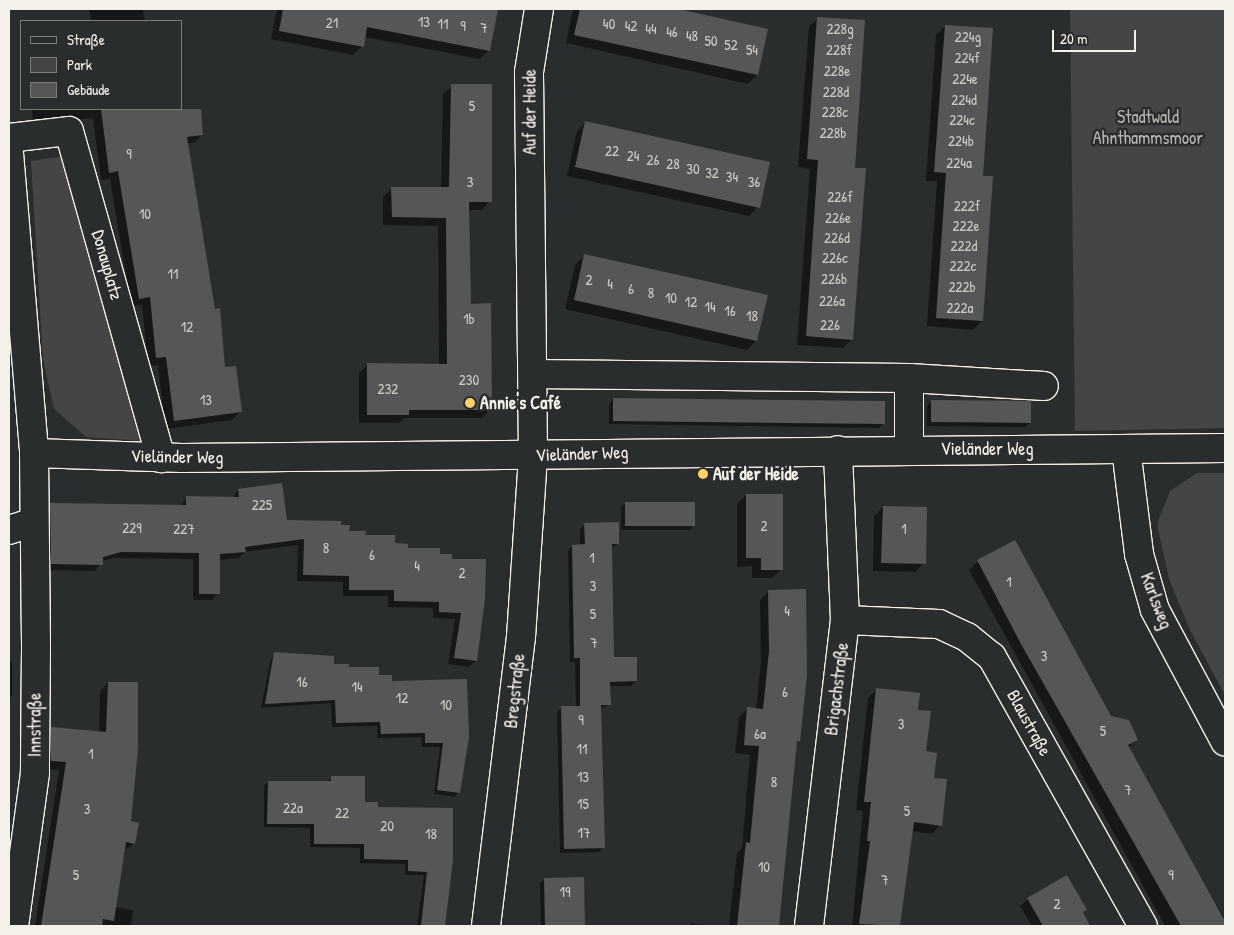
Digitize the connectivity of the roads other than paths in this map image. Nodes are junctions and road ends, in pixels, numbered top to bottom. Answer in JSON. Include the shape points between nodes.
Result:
{"nodes":[{"id":1,"x":539,"y":9,"type":"edge"},
{"id":2,"x":9,"y":138,"type":"edge"},
{"id":3,"x":9,"y":152,"type":"edge"},
{"id":4,"x":533,"y":374,"type":"junction"},
{"id":5,"x":909,"y":378,"type":"junction"},
{"id":6,"x":1044,"y":386,"type":"dead end"},
{"id":7,"x":1225,"y":448,"type":"edge"},
{"id":8,"x":1126,"y":449,"type":"junction"},
{"id":9,"x":838,"y":450,"type":"junction"},
{"id":10,"x":909,"y":450,"type":"junction"},
{"id":11,"x":34,"y":453,"type":"junction"},
{"id":12,"x":533,"y":456,"type":"junction"},
{"id":13,"x":161,"y":458,"type":"junction"},
{"id":14,"x":34,"y":522,"type":"junction"},
{"id":15,"x":9,"y":530,"type":"edge"},
{"id":16,"x":846,"y":620,"type":"junction"},
{"id":17,"x":1225,"y":741,"type":"edge"},
{"id":18,"x":14,"y":926,"type":"edge"},
{"id":19,"x":486,"y":926,"type":"edge"},
{"id":20,"x":809,"y":926,"type":"edge"},
{"id":21,"x":1143,"y":926,"type":"edge"}],
"edges":[{"from":1,"to":4,"type":"street","name":"Auf der Heide","via":[[529,72]]},
{"from":2,"to":13,"type":"street","name":"Donauplatz","via":[[69,131]]},
{"from":3,"to":11,"type":"street"},
{"from":4,"to":5,"type":"street"},
{"from":4,"to":12,"type":"street","name":"Auf der Heide"},
{"from":5,"to":6,"type":"street"},
{"from":5,"to":10,"type":"street"},
{"from":7,"to":8,"type":"street","name":"Vieländer Weg"},
{"from":8,"to":10,"type":"street","name":"Vieländer Weg"},
{"from":8,"to":17,"type":"street","name":"Karlsweg","via":[[1139,554],[1155,610]]},
{"from":9,"to":10,"type":"street","name":"Vieländer Weg"},
{"from":9,"to":12,"type":"street","name":"Vieländer Weg"},
{"from":9,"to":16,"type":"street","name":"Brigachstraße"},
{"from":11,"to":13,"type":"street","name":"Vieländer Weg"},
{"from":11,"to":14,"type":"street"},
{"from":12,"to":13,"type":"street","name":"Vieländer Weg"},
{"from":12,"to":19,"type":"street","name":"Bregstraße","via":[[521,637]]},
{"from":14,"to":15,"type":"street"},
{"from":14,"to":18,"type":"street","name":"Innstraße","via":[[35,773]]},
{"from":16,"to":20,"type":"street","name":"Brigachstraße"},
{"from":16,"to":21,"type":"street","name":"Blaustraße","via":[[939,624],[967,637],[992,657]]}]}
